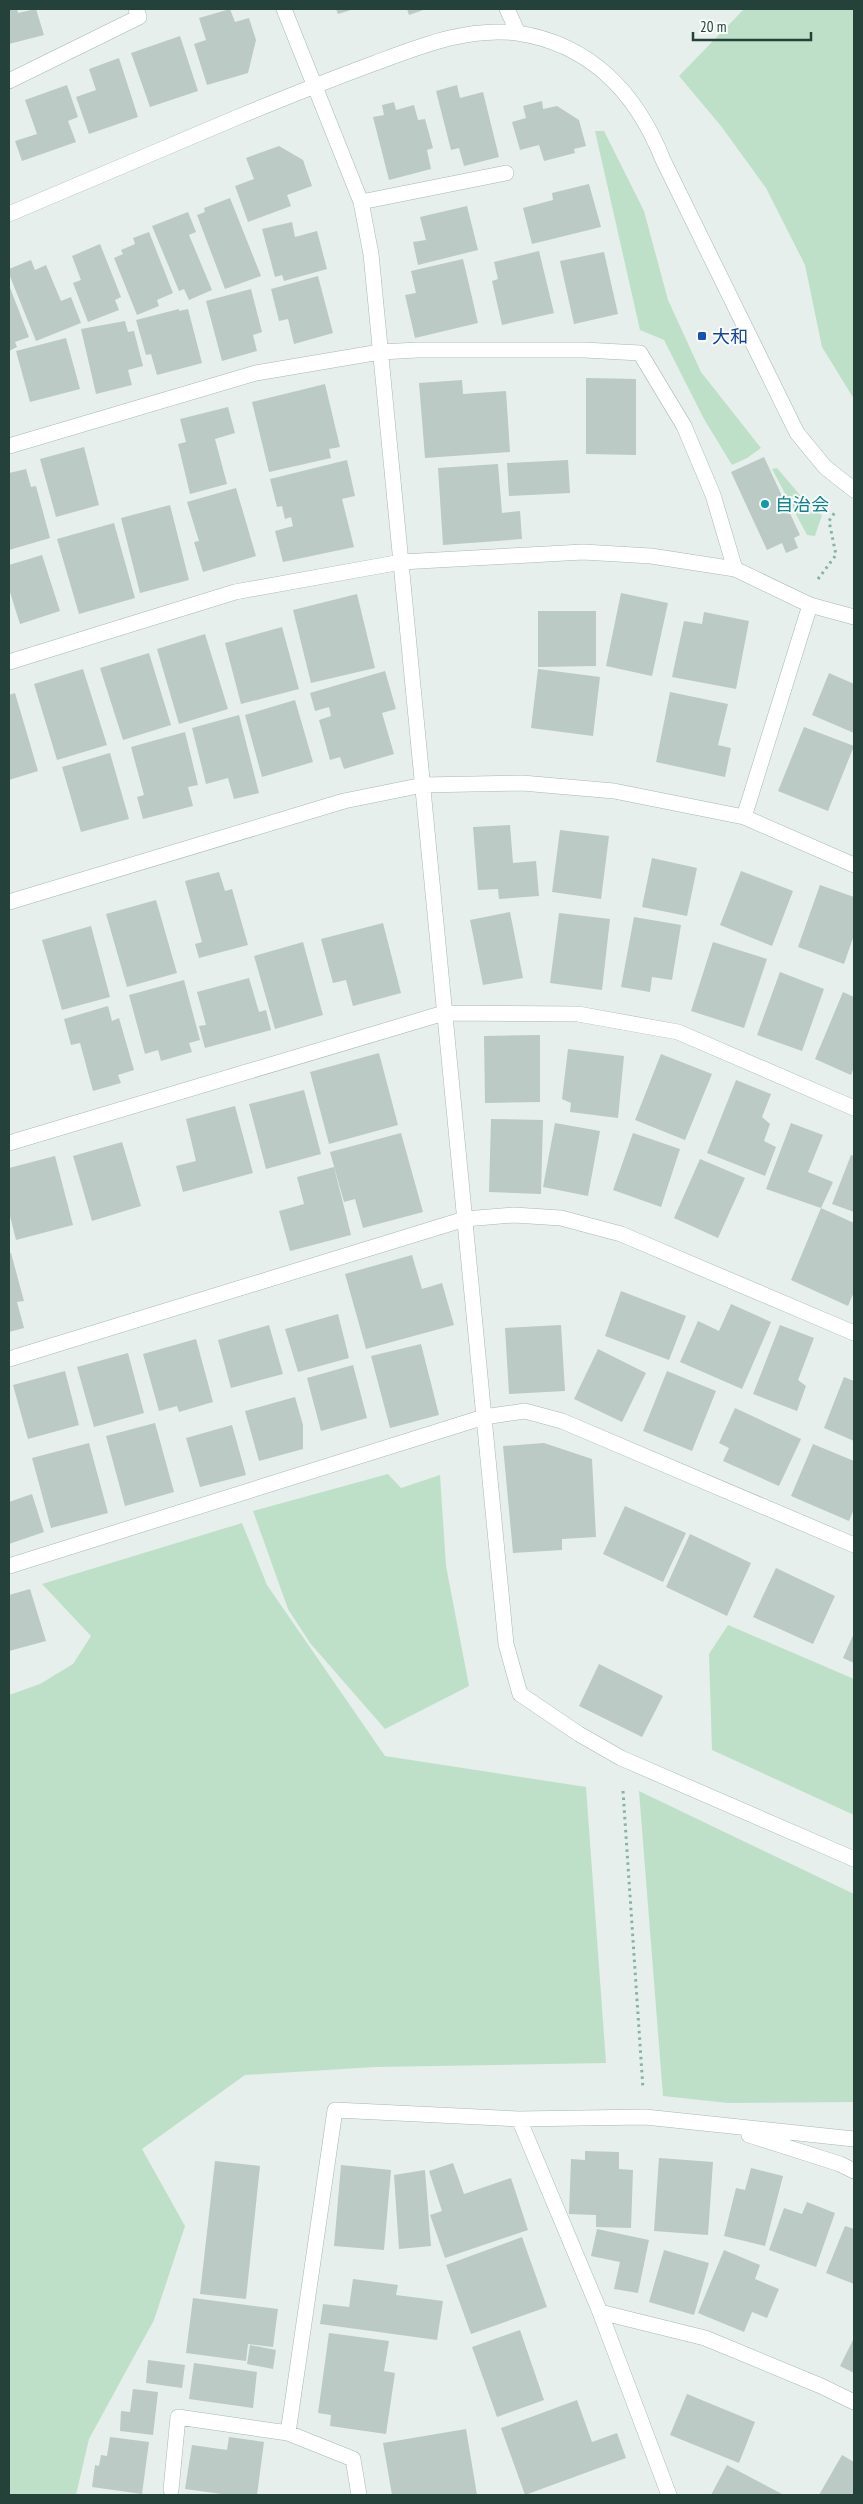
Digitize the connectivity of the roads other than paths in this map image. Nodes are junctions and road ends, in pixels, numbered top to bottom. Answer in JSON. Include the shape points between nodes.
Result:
{"nodes":[{"id":1,"x":136,"y":9,"type":"edge"},
{"id":2,"x":284,"y":9,"type":"edge"},
{"id":3,"x":507,"y":9,"type":"edge"},
{"id":4,"x":518,"y":34,"type":"junction"},
{"id":5,"x":9,"y":81,"type":"edge"},
{"id":6,"x":315,"y":85,"type":"junction"},
{"id":7,"x":506,"y":173,"type":"dead end"},
{"id":8,"x":361,"y":202,"type":"junction"},
{"id":9,"x":9,"y":214,"type":"edge"},
{"id":10,"x":380,"y":352,"type":"junction"},
{"id":11,"x":9,"y":446,"type":"edge"},
{"id":12,"x":851,"y":487,"type":"edge"},
{"id":13,"x":401,"y":562,"type":"junction"},
{"id":14,"x":735,"y":569,"type":"junction"},
{"id":15,"x":810,"y":605,"type":"junction"},
{"id":16,"x":854,"y":617,"type":"edge"},
{"id":17,"x":9,"y":662,"type":"edge"},
{"id":18,"x":423,"y":785,"type":"junction"},
{"id":19,"x":744,"y":817,"type":"junction"},
{"id":20,"x":854,"y":865,"type":"edge"},
{"id":21,"x":9,"y":902,"type":"edge"},
{"id":22,"x":444,"y":1013,"type":"junction"},
{"id":23,"x":854,"y":1108,"type":"edge"},
{"id":24,"x":9,"y":1143,"type":"edge"},
{"id":25,"x":465,"y":1220,"type":"junction"},
{"id":26,"x":854,"y":1333,"type":"edge"},
{"id":27,"x":9,"y":1360,"type":"edge"},
{"id":28,"x":484,"y":1417,"type":"junction"},
{"id":29,"x":854,"y":1544,"type":"edge"},
{"id":30,"x":9,"y":1566,"type":"edge"},
{"id":31,"x":854,"y":1859,"type":"edge"},
{"id":32,"x":519,"y":2119,"type":"junction"},
{"id":33,"x":720,"y":2125,"type":"junction"},
{"id":34,"x":854,"y":2140,"type":"edge"},
{"id":35,"x":854,"y":2171,"type":"edge"},
{"id":36,"x":600,"y":2312,"type":"junction"},
{"id":37,"x":854,"y":2402,"type":"edge"},
{"id":38,"x":288,"y":2433,"type":"junction"},
{"id":39,"x":171,"y":2490,"type":"dead end"},
{"id":40,"x":359,"y":2495,"type":"edge"},
{"id":41,"x":669,"y":2495,"type":"edge"}],
"edges":[{"from":1,"to":5,"type":"street","via":[[139,17]]},
{"from":2,"to":6,"type":"street"},
{"from":3,"to":4,"type":"street"},
{"from":4,"to":6,"type":"street","via":[[458,35]]},
{"from":4,"to":12,"type":"street","via":[[546,40],[598,66],[638,108],[797,433],[825,467]]},
{"from":6,"to":8,"type":"street"},
{"from":6,"to":9,"type":"street"},
{"from":7,"to":8,"type":"street"},
{"from":8,"to":10,"type":"street","via":[[371,254]]},
{"from":10,"to":11,"type":"street","via":[[256,374]]},
{"from":10,"to":13,"type":"street"},
{"from":10,"to":14,"type":"street","via":[[584,350],[640,353],[684,426],[713,496]]},
{"from":13,"to":14,"type":"street","via":[[583,552],[652,556]]},
{"from":13,"to":17,"type":"street","via":[[235,592]]},
{"from":13,"to":18,"type":"street"},
{"from":14,"to":15,"type":"street"},
{"from":15,"to":16,"type":"street"},
{"from":15,"to":19,"type":"street"},
{"from":18,"to":19,"type":"street","via":[[522,783],[614,791]]},
{"from":18,"to":21,"type":"street","via":[[344,801]]},
{"from":18,"to":22,"type":"street"},
{"from":19,"to":20,"type":"street"},
{"from":22,"to":23,"type":"street","via":[[578,1014],[678,1032]]},
{"from":22,"to":24,"type":"street"},
{"from":22,"to":25,"type":"street"},
{"from":25,"to":26,"type":"street","via":[[514,1215],[561,1218],[621,1234]]},
{"from":25,"to":27,"type":"street"},
{"from":25,"to":28,"type":"street"},
{"from":28,"to":29,"type":"street","via":[[525,1411],[562,1421]]},
{"from":28,"to":30,"type":"street"},
{"from":28,"to":31,"type":"street","via":[[506,1644],[520,1694],[621,1758]]},
{"from":32,"to":33,"type":"street","via":[[645,2117]]},
{"from":32,"to":36,"type":"street"},
{"from":32,"to":38,"type":"street","via":[[335,2110]]},
{"from":33,"to":34,"type":"street"},
{"from":33,"to":35,"type":"street"},
{"from":36,"to":37,"type":"street","via":[[705,2338]]},
{"from":36,"to":41,"type":"street"},
{"from":38,"to":39,"type":"street","via":[[178,2417]]},
{"from":38,"to":40,"type":"street","via":[[353,2459]]}]}
